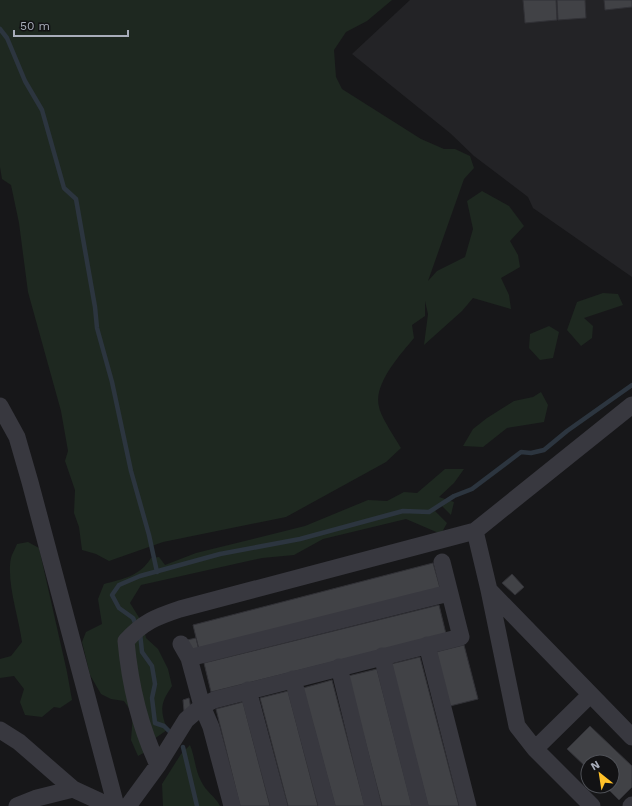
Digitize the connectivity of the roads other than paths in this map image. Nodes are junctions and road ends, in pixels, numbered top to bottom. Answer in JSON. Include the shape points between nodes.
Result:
{"nodes":[{"id":1,"x":632,"y":405,"type":"edge"},
{"id":2,"x":0,"y":406,"type":"edge"},
{"id":3,"x":475,"y":531,"type":"junction"},
{"id":4,"x":442,"y":562,"type":"dead end"},
{"id":5,"x":489,"y":590,"type":"junction"},
{"id":6,"x":449,"y":593,"type":"junction"},
{"id":7,"x":427,"y":645,"type":"junction"},
{"id":8,"x":382,"y":656,"type":"junction"},
{"id":9,"x":339,"y":667,"type":"junction"},
{"id":10,"x":293,"y":679,"type":"junction"},
{"id":11,"x":248,"y":690,"type":"junction"},
{"id":12,"x":590,"y":694,"type":"junction"},
{"id":13,"x":202,"y":706,"type":"junction"},
{"id":14,"x":0,"y":730,"type":"edge"},
{"id":15,"x":632,"y":737,"type":"edge"},
{"id":16,"x":535,"y":749,"type":"junction"},
{"id":17,"x":158,"y":765,"type":"junction"},
{"id":18,"x":73,"y":789,"type":"junction"},
{"id":19,"x":17,"y":806,"type":"edge"},
{"id":20,"x":104,"y":806,"type":"edge"},
{"id":21,"x":116,"y":806,"type":"edge"},
{"id":22,"x":128,"y":806,"type":"edge"},
{"id":23,"x":232,"y":806,"type":"edge"},
{"id":24,"x":279,"y":806,"type":"edge"},
{"id":25,"x":326,"y":806,"type":"edge"},
{"id":26,"x":373,"y":806,"type":"edge"},
{"id":27,"x":420,"y":806,"type":"edge"},
{"id":28,"x":468,"y":806,"type":"edge"},
{"id":29,"x":592,"y":806,"type":"edge"}],
"edges":[{"from":1,"to":3,"type":"lane"},
{"from":2,"to":21,"type":"lane","via":[[19,445]]},
{"from":3,"to":5,"type":"lane"},
{"from":3,"to":17,"type":"lane","via":[[180,609],[138,627],[126,641],[129,674],[137,712]]},
{"from":4,"to":6,"type":"lane"},
{"from":5,"to":12,"type":"lane"},
{"from":5,"to":16,"type":"lane","via":[[517,726]]},
{"from":6,"to":7,"type":"lane","via":[[461,637]]},
{"from":6,"to":13,"type":"lane","via":[[185,651]]},
{"from":7,"to":8,"type":"lane"},
{"from":7,"to":28,"type":"lane"},
{"from":8,"to":9,"type":"lane"},
{"from":8,"to":27,"type":"lane"},
{"from":9,"to":10,"type":"lane"},
{"from":9,"to":26,"type":"lane"},
{"from":10,"to":11,"type":"lane"},
{"from":10,"to":25,"type":"lane"},
{"from":11,"to":13,"type":"lane"},
{"from":11,"to":24,"type":"lane"},
{"from":12,"to":15,"type":"lane"},
{"from":12,"to":16,"type":"lane"},
{"from":13,"to":17,"type":"lane","via":[[186,720]]},
{"from":13,"to":23,"type":"lane","via":[[211,727]]},
{"from":14,"to":18,"type":"lane","via":[[19,742]]},
{"from":16,"to":29,"type":"lane"},
{"from":17,"to":22,"type":"lane"},
{"from":18,"to":19,"type":"lane"},
{"from":18,"to":20,"type":"lane"}]}
